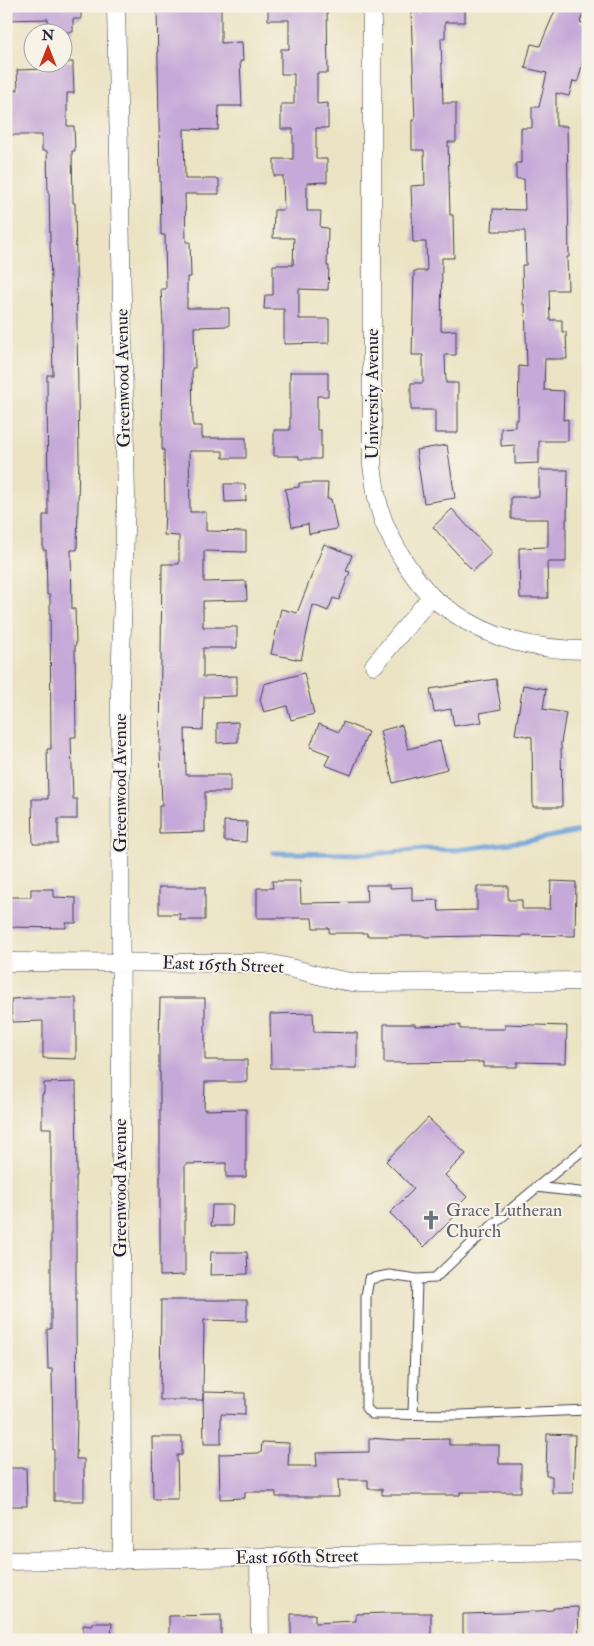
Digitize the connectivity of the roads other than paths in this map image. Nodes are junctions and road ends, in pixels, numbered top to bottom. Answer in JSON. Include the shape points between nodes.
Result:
{"nodes":[{"id":1,"x":116,"y":6,"type":"edge"},
{"id":2,"x":372,"y":6,"type":"edge"},
{"id":3,"x":431,"y":597,"type":"junction"},
{"id":4,"x":588,"y":650,"type":"edge"},
{"id":5,"x":374,"y":665,"type":"dead end"},
{"id":6,"x":6,"y":962,"type":"edge"},
{"id":7,"x":120,"y":962,"type":"junction"},
{"id":8,"x":588,"y":981,"type":"edge"},
{"id":9,"x":588,"y":1146,"type":"edge"},
{"id":10,"x":536,"y":1187,"type":"junction"},
{"id":11,"x":588,"y":1193,"type":"edge"},
{"id":12,"x":417,"y":1278,"type":"junction"},
{"id":13,"x":588,"y":1410,"type":"edge"},
{"id":14,"x":413,"y":1414,"type":"junction"},
{"id":15,"x":588,"y":1552,"type":"edge"},
{"id":16,"x":259,"y":1558,"type":"junction"},
{"id":17,"x":122,"y":1560,"type":"junction"},
{"id":18,"x":6,"y":1561,"type":"edge"},
{"id":19,"x":260,"y":1640,"type":"edge"}],
"edges":[{"from":1,"to":7,"type":"street","name":"Greenwood Avenue","via":[[126,499],[120,689]]},
{"from":2,"to":3,"type":"street","name":"University Avenue","via":[[372,466],[385,524],[412,572]]},
{"from":3,"to":4,"type":"street","name":"University Avenue","via":[[473,624],[506,639],[558,650]]},
{"from":3,"to":5,"type":"street"},
{"from":6,"to":7,"type":"street","name":"East 165th Street"},
{"from":7,"to":8,"type":"street","name":"East 165th Street","via":[[264,963],[361,983]]},
{"from":7,"to":17,"type":"street","name":"Greenwood Avenue"},
{"from":9,"to":10,"type":"lane"},
{"from":10,"to":11,"type":"lane"},
{"from":10,"to":12,"type":"lane","via":[[435,1278]]},
{"from":12,"to":14,"type":"lane"},
{"from":12,"to":14,"type":"lane","via":[[390,1275],[369,1278],[366,1296],[366,1408],[372,1414]]},
{"from":13,"to":14,"type":"lane"},
{"from":15,"to":16,"type":"street","name":"East 166th Street"},
{"from":16,"to":17,"type":"street","name":"East 166th Street"},
{"from":16,"to":19,"type":"street"},
{"from":17,"to":18,"type":"street","name":"East 166th Street"}]}
